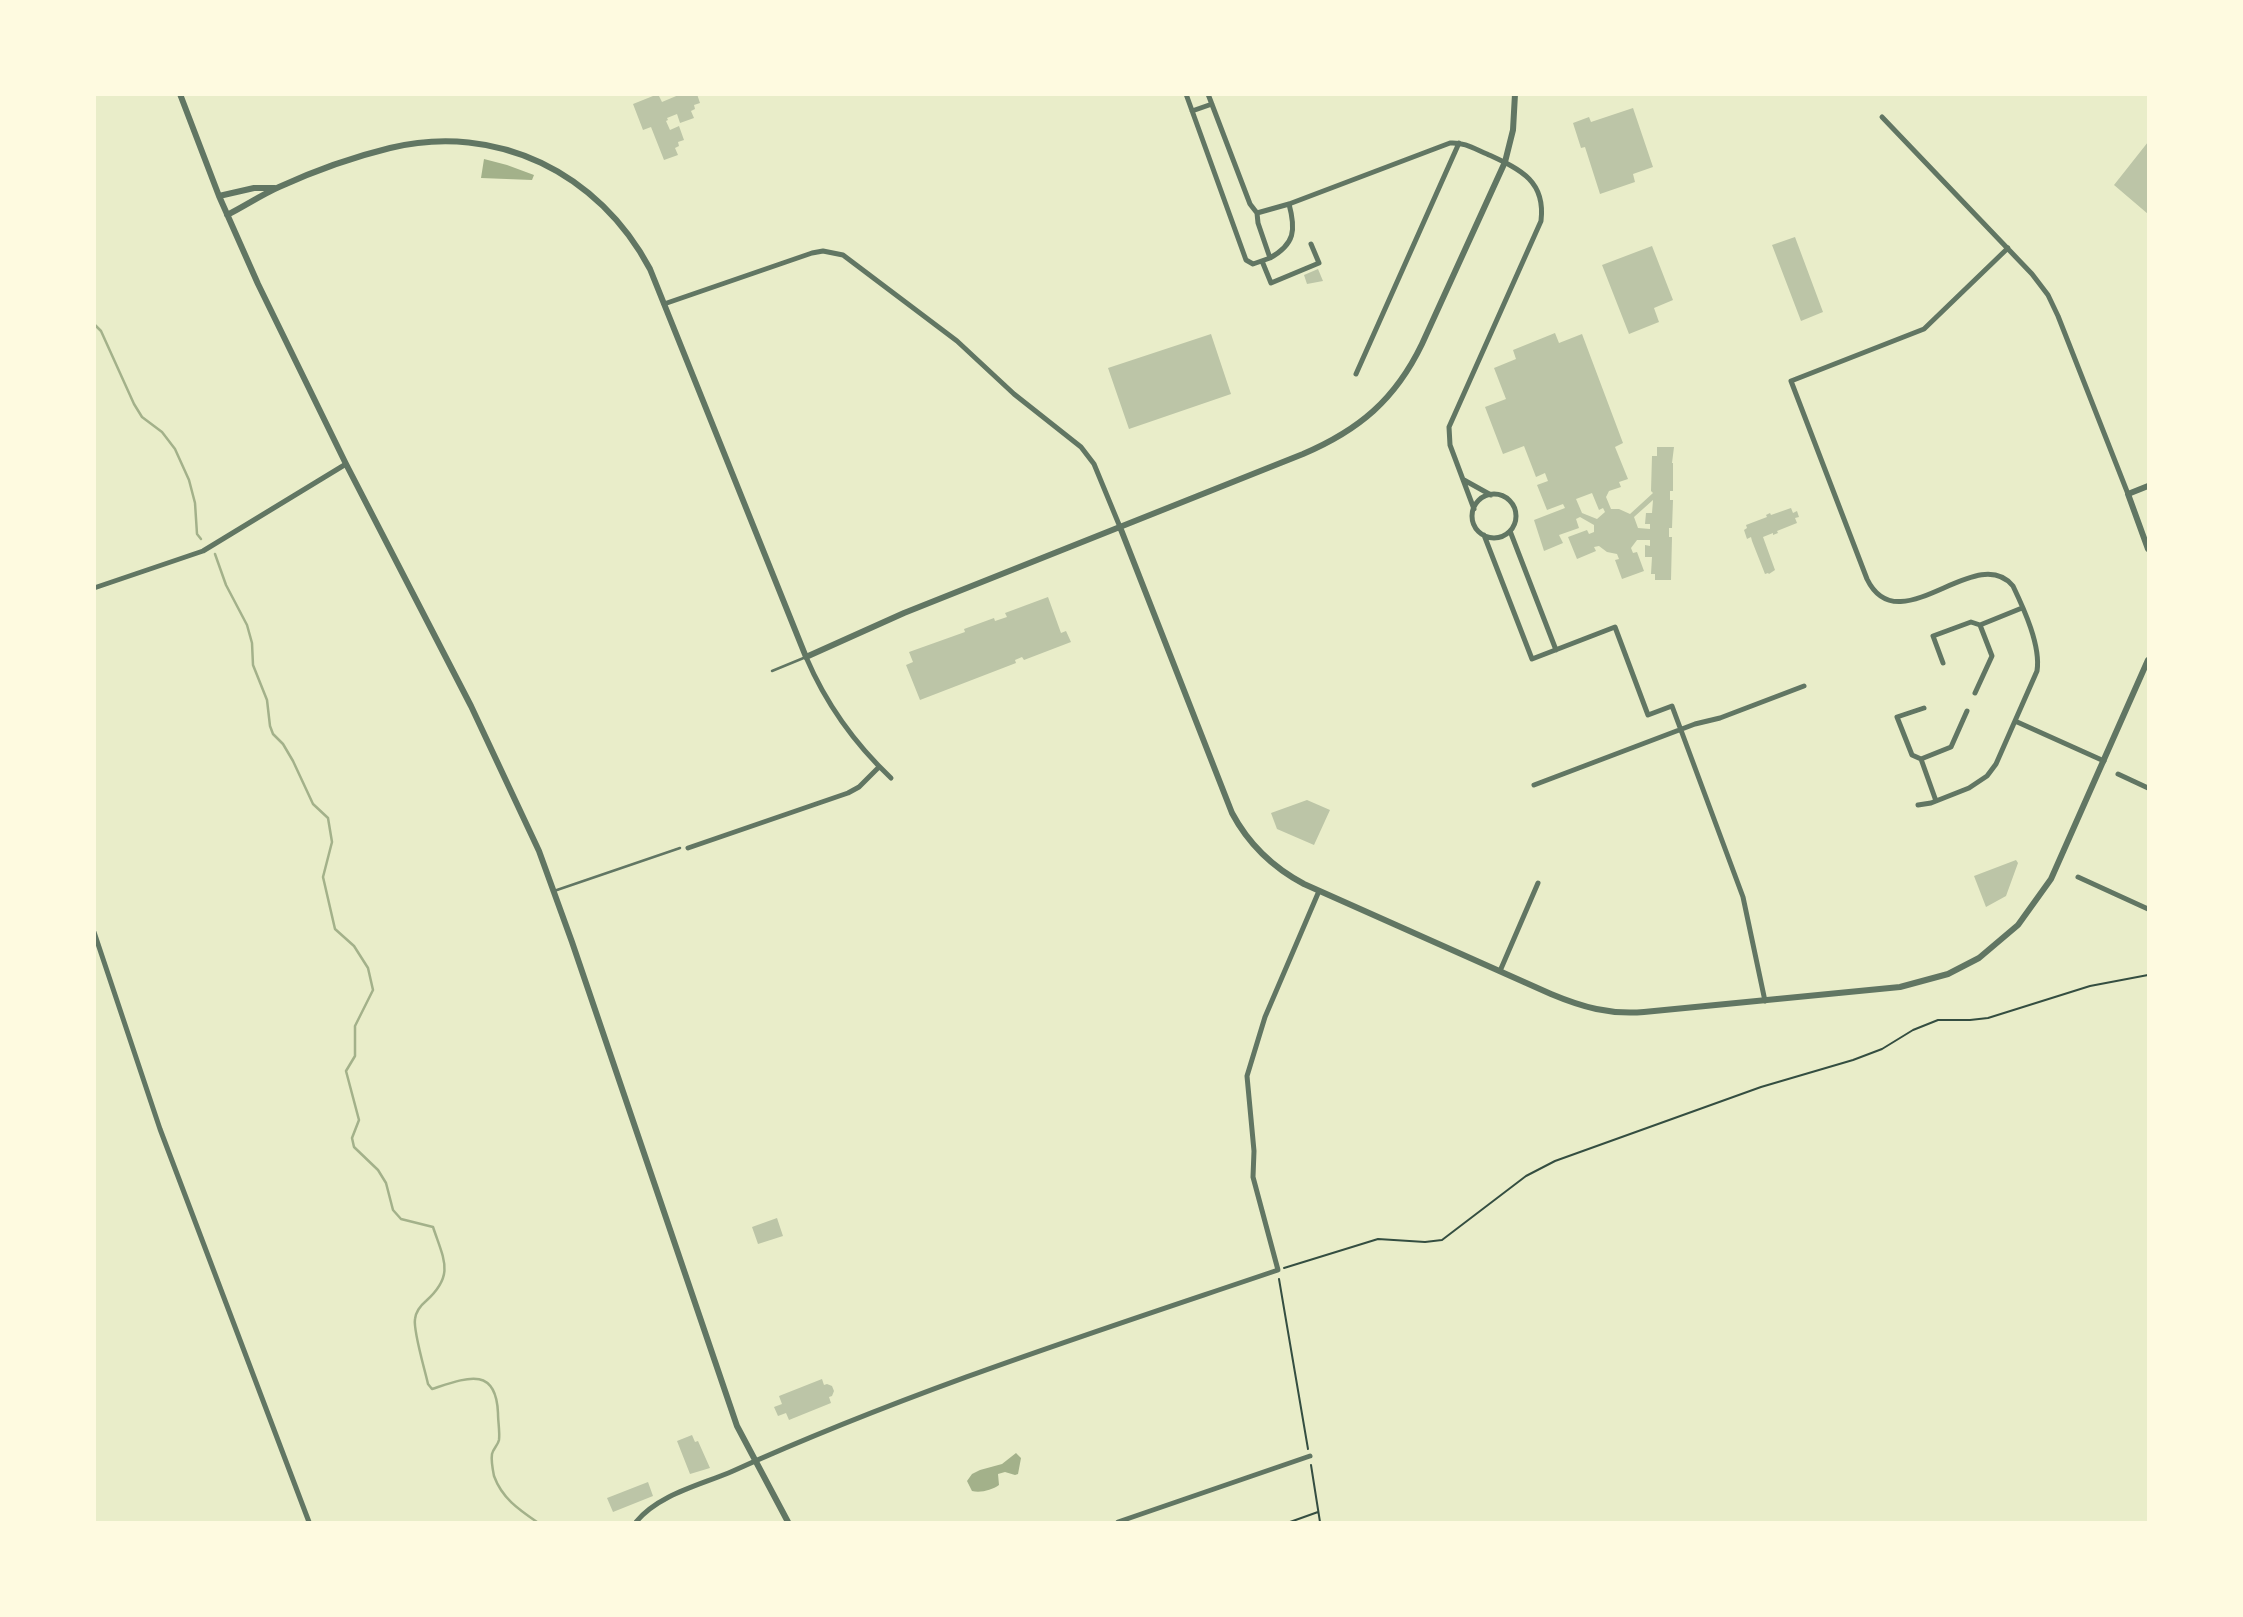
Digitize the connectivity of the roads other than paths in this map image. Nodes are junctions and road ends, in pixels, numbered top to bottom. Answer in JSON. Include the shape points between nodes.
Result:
{"nodes":[{"id":1,"x":180,"y":94,"type":"edge"},
{"id":2,"x":1186,"y":94,"type":"edge"},
{"id":3,"x":1208,"y":94,"type":"edge"},
{"id":4,"x":1515,"y":94,"type":"edge"},
{"id":5,"x":1212,"y":104,"type":"junction"},
{"id":6,"x":1192,"y":111,"type":"junction"},
{"id":7,"x":1882,"y":117,"type":"dead end"},
{"id":8,"x":1459,"y":143,"type":"junction"},
{"id":9,"x":1505,"y":162,"type":"junction"},
{"id":10,"x":277,"y":188,"type":"junction"},
{"id":11,"x":219,"y":196,"type":"junction"},
{"id":12,"x":1289,"y":204,"type":"junction"},
{"id":13,"x":1257,"y":213,"type":"junction"},
{"id":14,"x":227,"y":215,"type":"junction"},
{"id":15,"x":1311,"y":244,"type":"dead end"},
{"id":16,"x":2008,"y":248,"type":"junction"},
{"id":17,"x":1270,"y":258,"type":"junction"},
{"id":18,"x":1262,"y":261,"type":"junction"},
{"id":19,"x":664,"y":304,"type":"junction"},
{"id":20,"x":1356,"y":374,"type":"dead end"},
{"id":21,"x":346,"y":464,"type":"junction"},
{"id":22,"x":1464,"y":480,"type":"junction"},
{"id":23,"x":2148,"y":486,"type":"edge"},
{"id":24,"x":2128,"y":494,"type":"junction"},
{"id":25,"x":1491,"y":495,"type":"junction"},
{"id":26,"x":1474,"y":509,"type":"junction"},
{"id":27,"x":1120,"y":527,"type":"junction"},
{"id":28,"x":1510,"y":531,"type":"junction"},
{"id":29,"x":1484,"y":535,"type":"junction"},
{"id":30,"x":2148,"y":549,"type":"edge"},
{"id":31,"x":94,"y":588,"type":"edge"},
{"id":32,"x":2022,"y":607,"type":"junction"},
{"id":33,"x":1980,"y":625,"type":"junction"},
{"id":34,"x":1556,"y":650,"type":"junction"},
{"id":35,"x":806,"y":657,"type":"junction"},
{"id":36,"x":2148,"y":660,"type":"edge"},
{"id":37,"x":1943,"y":663,"type":"dead end"},
{"id":38,"x":772,"y":671,"type":"dead end"},
{"id":39,"x":1804,"y":686,"type":"dead end"},
{"id":40,"x":1975,"y":693,"type":"dead end"},
{"id":41,"x":1924,"y":708,"type":"dead end"},
{"id":42,"x":1967,"y":711,"type":"dead end"},
{"id":43,"x":2015,"y":721,"type":"junction"},
{"id":44,"x":1681,"y":729,"type":"junction"},
{"id":45,"x":1921,"y":759,"type":"junction"},
{"id":46,"x":2104,"y":761,"type":"junction"},
{"id":47,"x":879,"y":767,"type":"junction"},
{"id":48,"x":2118,"y":774,"type":"dead end"},
{"id":49,"x":891,"y":778,"type":"dead end"},
{"id":50,"x":1534,"y":785,"type":"dead end"},
{"id":51,"x":2148,"y":788,"type":"edge"},
{"id":52,"x":1936,"y":801,"type":"junction"},
{"id":53,"x":1918,"y":805,"type":"dead end"},
{"id":54,"x":680,"y":848,"type":"dead end"},
{"id":55,"x":688,"y":848,"type":"dead end"},
{"id":56,"x":2078,"y":877,"type":"dead end"},
{"id":57,"x":1538,"y":883,"type":"dead end"},
{"id":58,"x":554,"y":891,"type":"junction"},
{"id":59,"x":1320,"y":891,"type":"junction"},
{"id":60,"x":2148,"y":909,"type":"edge"},
{"id":61,"x":94,"y":932,"type":"edge"},
{"id":62,"x":1500,"y":971,"type":"junction"},
{"id":63,"x":1765,"y":1001,"type":"junction"},
{"id":64,"x":1310,"y":1456,"type":"road end"},
{"id":65,"x":755,"y":1461,"type":"junction"},
{"id":66,"x":309,"y":1522,"type":"edge"},
{"id":67,"x":636,"y":1522,"type":"edge"},
{"id":68,"x":788,"y":1522,"type":"edge"},
{"id":69,"x":1118,"y":1522,"type":"edge"}],
"edges":[{"from":1,"to":11,"type":"street"},
{"from":2,"to":6,"type":"street"},
{"from":3,"to":5,"type":"street"},
{"from":4,"to":9,"type":"street"},
{"from":5,"to":6,"type":"street"},
{"from":5,"to":13,"type":"street"},
{"from":6,"to":18,"type":"street","via":[[1247,260],[1253,264]]},
{"from":7,"to":16,"type":"street"},
{"from":8,"to":9,"type":"street"},
{"from":8,"to":12,"type":"street"},
{"from":8,"to":20,"type":"street"},
{"from":9,"to":22,"type":"street","via":[[1533,183],[1542,214],[1449,427],[1448,438]]},
{"from":9,"to":27,"type":"street","via":[[1418,351],[1377,408],[1343,435],[1314,450]]},
{"from":10,"to":11,"type":"street"},
{"from":10,"to":14,"type":"street"},
{"from":10,"to":19,"type":"street","via":[[368,154],[415,143],[462,142],[515,152],[566,176],[610,212],[643,257]]},
{"from":11,"to":14,"type":"street"},
{"from":12,"to":13,"type":"street"},
{"from":12,"to":17,"type":"street","via":[[1293,221],[1290,241]]},
{"from":13,"to":17,"type":"street"},
{"from":14,"to":21,"type":"street"},
{"from":15,"to":18,"type":"street","via":[[1319,263],[1271,283]]},
{"from":16,"to":24,"type":"street","via":[[2052,304]]},
{"from":16,"to":32,"type":"street","via":[[1929,325],[1791,381],[1867,579],[1880,595],[1900,601],[1915,599],[1980,574],[1997,574],[2013,586]]},
{"from":17,"to":18,"type":"street"},
{"from":19,"to":27,"type":"street","via":[[812,253],[843,255],[962,346],[1081,447],[1094,464]]},
{"from":19,"to":35,"type":"street"},
{"from":21,"to":31,"type":"street","via":[[202,551]]},
{"from":21,"to":58,"type":"street","via":[[502,769]]},
{"from":22,"to":25,"type":"street"},
{"from":22,"to":26,"type":"street"},
{"from":23,"to":24,"type":"street"},
{"from":24,"to":30,"type":"street"},
{"from":25,"to":26,"type":"street","via":[[1480,499]]},
{"from":25,"to":28,"type":"street","via":[[1503,496],[1515,509],[1516,521]]},
{"from":26,"to":29,"type":"street","via":[[1473,521]]},
{"from":27,"to":35,"type":"street","via":[[893,617]]},
{"from":27,"to":59,"type":"street","via":[[1232,813],[1266,859]]},
{"from":28,"to":29,"type":"street","via":[[1500,537]]},
{"from":28,"to":34,"type":"street"},
{"from":29,"to":34,"type":"street","via":[[1532,659]]},
{"from":32,"to":33,"type":"street"},
{"from":32,"to":43,"type":"street","via":[[2038,662]]},
{"from":33,"to":37,"type":"street","via":[[1971,622],[1933,636]]},
{"from":33,"to":40,"type":"street","via":[[1992,656]]},
{"from":34,"to":44,"type":"street","via":[[1615,627],[1648,715],[1672,706]]},
{"from":35,"to":38,"type":"lane"},
{"from":35,"to":47,"type":"street","via":[[832,709]]},
{"from":36,"to":46,"type":"street"},
{"from":39,"to":44,"type":"street"},
{"from":41,"to":45,"type":"street","via":[[1897,717],[1912,755]]},
{"from":42,"to":45,"type":"street","via":[[1951,747]]},
{"from":43,"to":46,"type":"street"},
{"from":43,"to":52,"type":"street","via":[[1987,776]]},
{"from":44,"to":50,"type":"street"},
{"from":44,"to":63,"type":"street","via":[[1744,897]]},
{"from":45,"to":52,"type":"street"},
{"from":46,"to":63,"type":"street","via":[[2042,894],[2018,925],[1979,958],[1948,974],[1900,988]]},
{"from":47,"to":49,"type":"street"},
{"from":47,"to":55,"type":"street","via":[[848,793]]},
{"from":48,"to":51,"type":"street"},
{"from":52,"to":53,"type":"street"},
{"from":54,"to":58,"type":"lane"},
{"from":56,"to":60,"type":"street"},
{"from":57,"to":62,"type":"street"},
{"from":58,"to":65,"type":"street","via":[[732,1410]]},
{"from":59,"to":62,"type":"street"},
{"from":59,"to":65,"type":"street","via":[[1262,1026],[1247,1076],[1253,1177],[1278,1269],[1033,1353]]},
{"from":61,"to":66,"type":"street","via":[[160,1129]]},
{"from":62,"to":63,"type":"street","via":[[1568,1002],[1615,1013]]},
{"from":64,"to":69,"type":"street"},
{"from":65,"to":67,"type":"street","via":[[663,1500]]},
{"from":65,"to":68,"type":"street"}]}
